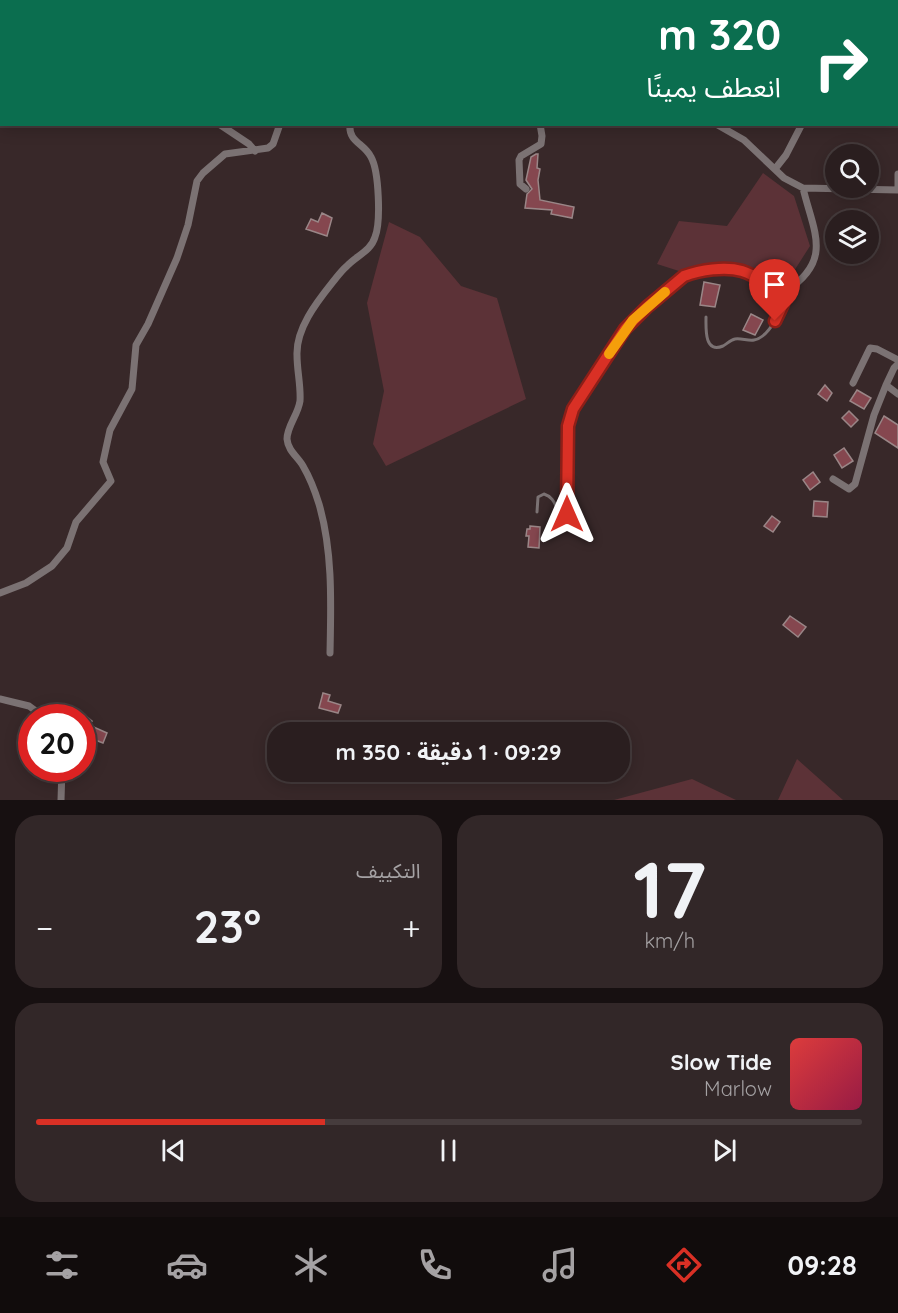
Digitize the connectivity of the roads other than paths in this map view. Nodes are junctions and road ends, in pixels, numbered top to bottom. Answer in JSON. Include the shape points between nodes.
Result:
{"nodes":[{"id":1,"x":222,"y":126,"type":"edge"},
{"id":2,"x":279,"y":126,"type":"edge"},
{"id":3,"x":350,"y":126,"type":"edge"},
{"id":4,"x":540,"y":126,"type":"edge"},
{"id":5,"x":720,"y":126,"type":"edge"},
{"id":6,"x":801,"y":126,"type":"edge"},
{"id":7,"x":255,"y":151,"type":"junction"},
{"id":8,"x":775,"y":170,"type":"junction"},
{"id":9,"x":898,"y":174,"type":"edge"},
{"id":10,"x":803,"y":188,"type":"junction"},
{"id":11,"x":526,"y":189,"type":"dead end"},
{"id":12,"x":898,"y":190,"type":"edge"},
{"id":13,"x":786,"y":291,"type":"junction"},
{"id":14,"x":706,"y":317,"type":"dead end"},
{"id":15,"x":898,"y":362,"type":"edge"},
{"id":16,"x":854,"y":383,"type":"dead end"},
{"id":17,"x":886,"y":385,"type":"junction"},
{"id":18,"x":898,"y":394,"type":"edge"},
{"id":19,"x":833,"y":479,"type":"dead end"},
{"id":20,"x":537,"y":512,"type":"dead end"},
{"id":21,"x":0,"y":593,"type":"edge"},
{"id":22,"x":330,"y":653,"type":"dead end"},
{"id":23,"x":0,"y":699,"type":"edge"},
{"id":24,"x":21,"y":704,"type":"edge"},
{"id":25,"x":62,"y":782,"type":"edge"},
{"id":26,"x":61,"y":800,"type":"edge"}],
"edges":[{"from":1,"to":7,"type":"street"},
{"from":2,"to":7,"type":"street","via":[[273,144]]},
{"from":3,"to":22,"type":"street","via":[[353,141],[372,159],[379,206],[376,237],[331,284],[301,333],[297,355],[300,400],[287,437],[289,448],[313,486],[323,518],[331,587]]},
{"from":4,"to":11,"type":"street","via":[[541,144],[519,160],[520,184]]},
{"from":5,"to":8,"type":"street","via":[[744,140]]},
{"from":6,"to":8,"type":"street"},
{"from":7,"to":21,"type":"street","via":[[225,154],[197,181],[180,252],[136,345],[132,389],[110,430],[104,462],[111,481],[76,522],[67,548],[52,566],[42,575]]},
{"from":8,"to":10,"type":"street"},
{"from":9,"to":12,"type":"street"},
{"from":10,"to":12,"type":"street"},
{"from":10,"to":13,"type":"street","via":[[818,249],[800,279]]},
{"from":13,"to":14,"type":"lane","via":[[775,321],[755,340],[737,338],[720,347],[711,346],[706,335]]},
{"from":13,"to":20,"type":"lane","via":[[729,269],[694,272],[661,295],[625,329],[569,417],[566,517],[560,516],[554,500],[543,494],[538,497]]},
{"from":15,"to":16,"type":"street","via":[[870,348]]},
{"from":15,"to":17,"type":"street"},
{"from":17,"to":18,"type":"street"},
{"from":17,"to":19,"type":"street","via":[[855,484],[849,489]]},
{"from":23,"to":24,"type":"street"},
{"from":25,"to":26,"type":"street"}]}
